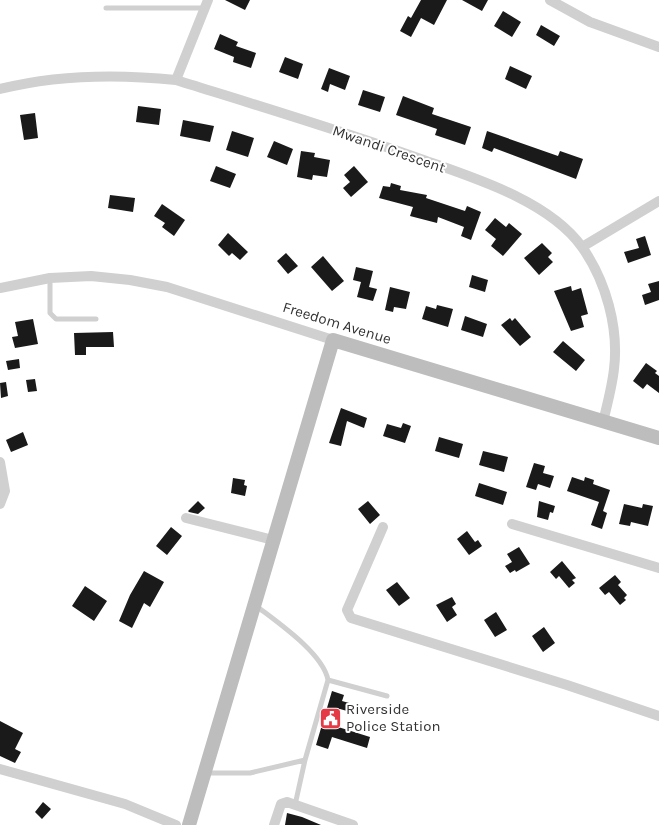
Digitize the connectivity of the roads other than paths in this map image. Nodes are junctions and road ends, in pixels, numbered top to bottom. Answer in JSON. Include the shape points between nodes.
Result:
{"nodes":[{"id":1,"x":550,"y":0,"type":"edge"},
{"id":2,"x":206,"y":4,"type":"edge"},
{"id":3,"x":106,"y":8,"type":"dead end"},
{"id":4,"x":659,"y":47,"type":"edge"},
{"id":5,"x":176,"y":80,"type":"junction"},
{"id":6,"x":0,"y":89,"type":"edge"},
{"id":7,"x":659,"y":201,"type":"edge"},
{"id":8,"x":582,"y":246,"type":"junction"},
{"id":9,"x":50,"y":278,"type":"junction"},
{"id":10,"x":0,"y":288,"type":"edge"},
{"id":11,"x":96,"y":319,"type":"dead end"},
{"id":12,"x":333,"y":340,"type":"junction"},
{"id":13,"x":603,"y":422,"type":"junction"},
{"id":14,"x":659,"y":438,"type":"edge"},
{"id":15,"x":0,"y":462,"type":"edge"},
{"id":16,"x":0,"y":504,"type":"edge"},
{"id":17,"x":186,"y":518,"type":"dead end"},
{"id":18,"x":512,"y":524,"type":"dead end"},
{"id":19,"x":383,"y":527,"type":"dead end"},
{"id":20,"x":273,"y":540,"type":"junction"},
{"id":21,"x":659,"y":568,"type":"edge"},
{"id":22,"x":254,"y":604,"type":"junction"},
{"id":23,"x":328,"y":680,"type":"junction"},
{"id":24,"x":387,"y":696,"type":"dead end"},
{"id":25,"x":659,"y":716,"type":"edge"},
{"id":26,"x":305,"y":760,"type":"junction"},
{"id":27,"x":0,"y":768,"type":"edge"},
{"id":28,"x":203,"y":773,"type":"junction"},
{"id":29,"x":295,"y":805,"type":"junction"},
{"id":30,"x":340,"y":823,"type":"edge"},
{"id":31,"x":176,"y":825,"type":"edge"},
{"id":32,"x":189,"y":825,"type":"edge"},
{"id":33,"x":274,"y":825,"type":"edge"},
{"id":34,"x":353,"y":825,"type":"edge"}],
"edges":[{"from":1,"to":4,"type":"street","via":[[590,22]]},
{"from":2,"to":3,"type":"lane"},
{"from":2,"to":5,"type":"street"},
{"from":5,"to":6,"type":"street","name":"Mwandi Crescent","via":[[151,77],[86,77]]},
{"from":5,"to":8,"type":"street","name":"Mwandi Crescent","via":[[375,142],[494,186],[549,216]]},
{"from":7,"to":8,"type":"street"},
{"from":8,"to":13,"type":"street","name":"Mwandi Crescent","via":[[606,295],[612,319],[614,369]]},
{"from":9,"to":10,"type":"street","name":"Freedom Avenue"},
{"from":9,"to":11,"type":"lane","via":[[52,316],[56,319]]},
{"from":9,"to":12,"type":"street","name":"Freedom Avenue","via":[[91,276],[167,287]]},
{"from":12,"to":13,"type":"main road","name":"Freedom Avenue"},
{"from":12,"to":20,"type":"main road"},
{"from":13,"to":14,"type":"main road","name":"Freedom Avenue"},
{"from":15,"to":16,"type":"street","via":[[5,490]]},
{"from":17,"to":20,"type":"street"},
{"from":18,"to":21,"type":"street"},
{"from":19,"to":25,"type":"street","via":[[347,610],[351,618],[567,684]]},
{"from":20,"to":22,"type":"main road"},
{"from":22,"to":23,"type":"lane","via":[[314,656],[326,672]]},
{"from":22,"to":28,"type":"main road"},
{"from":23,"to":24,"type":"lane"},
{"from":23,"to":26,"type":"lane"},
{"from":26,"to":28,"type":"lane","via":[[250,773]]},
{"from":26,"to":29,"type":"lane"},
{"from":27,"to":31,"type":"street","via":[[125,804]]},
{"from":28,"to":32,"type":"main road"},
{"from":29,"to":30,"type":"street"},
{"from":29,"to":33,"type":"street","via":[[287,802],[281,804]]},
{"from":30,"to":34,"type":"street"}]}
